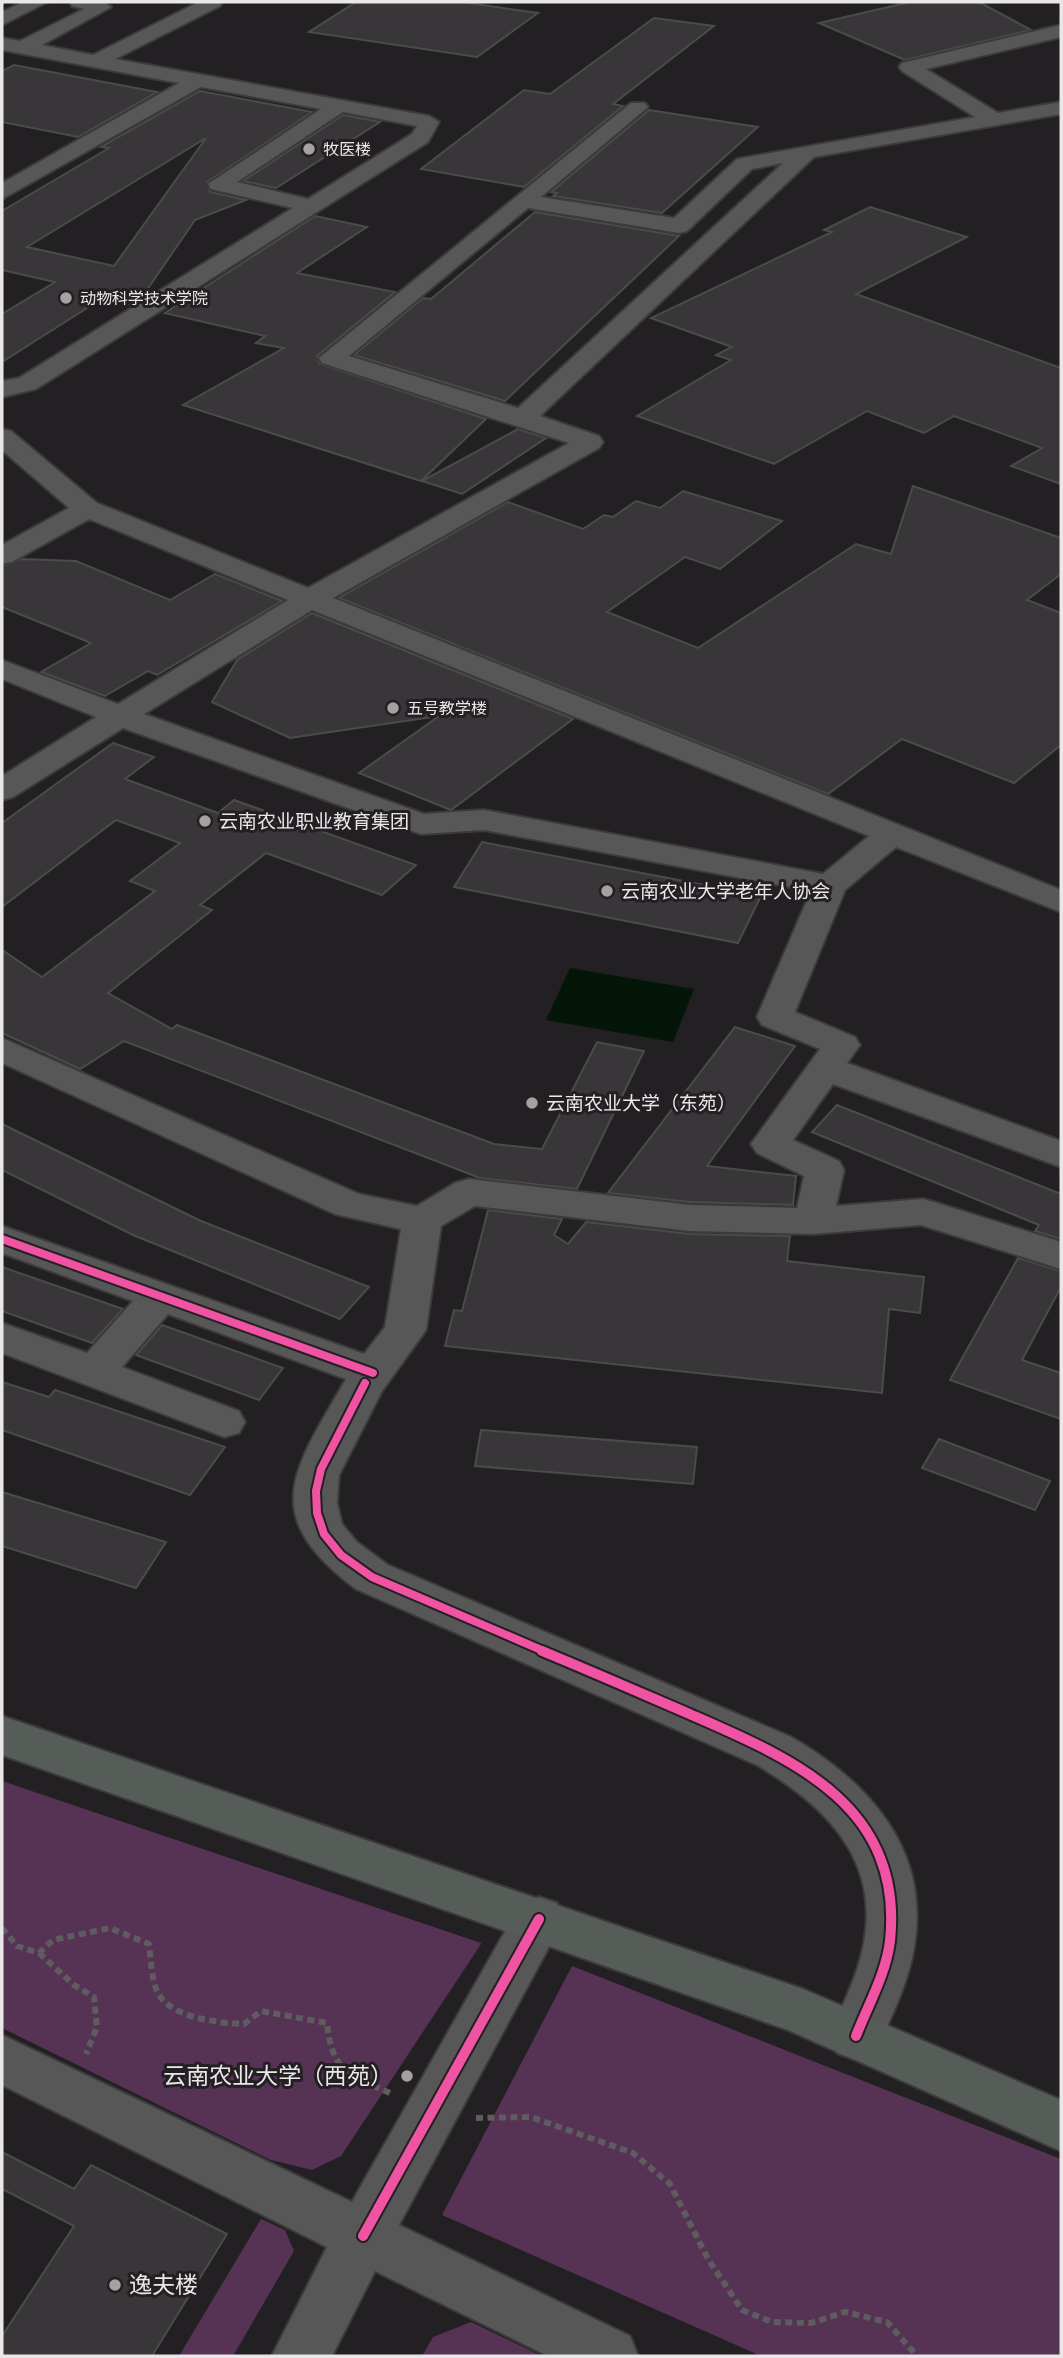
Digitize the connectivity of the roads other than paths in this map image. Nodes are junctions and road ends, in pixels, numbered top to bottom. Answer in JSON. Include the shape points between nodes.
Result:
{"nodes":[{"id":1,"x":38,"y":2,"type":"edge"},
{"id":2,"x":79,"y":2,"type":"edge"},
{"id":3,"x":213,"y":2,"type":"edge"},
{"id":4,"x":2,"y":19,"type":"edge"},
{"id":5,"x":1061,"y":31,"type":"edge"},
{"id":6,"x":2,"y":44,"type":"edge"},
{"id":7,"x":22,"y":48,"type":"junction"},
{"id":8,"x":96,"y":61,"type":"junction"},
{"id":9,"x":198,"y":80,"type":"junction"},
{"id":10,"x":339,"y":106,"type":"junction"},
{"id":11,"x":638,"y":107,"type":"dead end"},
{"id":12,"x":1061,"y":108,"type":"edge"},
{"id":13,"x":995,"y":120,"type":"junction"},
{"id":14,"x":807,"y":152,"type":"junction"},
{"id":15,"x":7,"y":186,"type":"edge"},
{"id":16,"x":523,"y":201,"type":"junction"},
{"id":17,"x":311,"y":206,"type":"junction"},
{"id":18,"x":2,"y":389,"type":"edge"},
{"id":19,"x":523,"y":418,"type":"junction"},
{"id":20,"x":2,"y":437,"type":"edge"},
{"id":21,"x":87,"y":509,"type":"junction"},
{"id":22,"x":2,"y":556,"type":"edge"},
{"id":23,"x":308,"y":600,"type":"junction"},
{"id":24,"x":2,"y":668,"type":"edge"},
{"id":25,"x":120,"y":716,"type":"junction"},
{"id":26,"x":2,"y":789,"type":"edge"},
{"id":27,"x":892,"y":834,"type":"junction"},
{"id":28,"x":1061,"y":880,"type":"edge"},
{"id":29,"x":830,"y":885,"type":"junction"},
{"id":30,"x":1028,"y":889,"type":"junction"},
{"id":31,"x":1061,"y":902,"type":"edge"},
{"id":32,"x":2,"y":1049,"type":"edge"},
{"id":33,"x":825,"y":1068,"type":"junction"},
{"id":34,"x":1061,"y":1155,"type":"edge"},
{"id":35,"x":422,"y":1220,"type":"junction"},
{"id":36,"x":813,"y":1220,"type":"junction"},
{"id":37,"x":2,"y":1239,"type":"edge"},
{"id":38,"x":1061,"y":1256,"type":"edge"},
{"id":39,"x":161,"y":1296,"type":"junction"},
{"id":40,"x":2,"y":1337,"type":"edge"},
{"id":41,"x":94,"y":1372,"type":"junction"},
{"id":42,"x":373,"y":1373,"type":"junction"},
{"id":43,"x":224,"y":1422,"type":"dead end"},
{"id":44,"x":2,"y":1735,"type":"edge"},
{"id":45,"x":538,"y":1919,"type":"junction"},
{"id":46,"x":856,"y":2036,"type":"junction"},
{"id":47,"x":2,"y":2059,"type":"edge"},
{"id":48,"x":1061,"y":2126,"type":"edge"},
{"id":49,"x":363,"y":2235,"type":"junction"},
{"id":50,"x":301,"y":2356,"type":"edge"},
{"id":51,"x":609,"y":2356,"type":"edge"}],
"edges":[{"from":1,"to":4,"type":"street"},
{"from":2,"to":7,"type":"street","via":[[102,7]]},
{"from":3,"to":8,"type":"street"},
{"from":5,"to":13,"type":"street","via":[[909,67]]},
{"from":6,"to":7,"type":"street"},
{"from":7,"to":8,"type":"street"},
{"from":8,"to":9,"type":"street"},
{"from":9,"to":10,"type":"street"},
{"from":9,"to":15,"type":"street"},
{"from":10,"to":17,"type":"street","via":[[219,184]]},
{"from":10,"to":17,"type":"street","via":[[429,122],[421,138]]},
{"from":11,"to":16,"type":"street"},
{"from":12,"to":13,"type":"street"},
{"from":13,"to":14,"type":"street"},
{"from":14,"to":16,"type":"street","via":[[745,164],[679,226]]},
{"from":14,"to":19,"type":"street"},
{"from":16,"to":19,"type":"street","via":[[331,358]]},
{"from":17,"to":18,"type":"street","via":[[27,384]]},
{"from":19,"to":23,"type":"street","via":[[590,442]]},
{"from":20,"to":21,"type":"street"},
{"from":21,"to":22,"type":"street"},
{"from":21,"to":23,"type":"street"},
{"from":23,"to":25,"type":"street"},
{"from":23,"to":27,"type":"street"},
{"from":24,"to":25,"type":"street"},
{"from":25,"to":26,"type":"street"},
{"from":25,"to":29,"type":"street","via":[[421,824],[484,820]]},
{"from":27,"to":29,"type":"street"},
{"from":27,"to":30,"type":"street"},
{"from":28,"to":30,"type":"street"},
{"from":29,"to":33,"type":"street","via":[[775,1017],[842,1045]]},
{"from":30,"to":31,"type":"street"},
{"from":32,"to":35,"type":"street","via":[[349,1205]]},
{"from":33,"to":34,"type":"street"},
{"from":33,"to":36,"type":"street","via":[[770,1144],[825,1170]]},
{"from":35,"to":36,"type":"street","via":[[469,1192],[690,1218]]},
{"from":35,"to":42,"type":"street","via":[[405,1330]]},
{"from":36,"to":38,"type":"street","via":[[923,1212]]},
{"from":37,"to":39,"type":"street"},
{"from":39,"to":41,"type":"street"},
{"from":39,"to":42,"type":"street"},
{"from":40,"to":41,"type":"street"},
{"from":41,"to":43,"type":"street"},
{"from":42,"to":46,"type":"street","via":[[317,1475],[314,1503],[321,1529],[341,1554],[372,1577],[774,1751],[811,1772],[843,1799],[870,1831],[884,1867],[890,1907],[888,1954]]},
{"from":44,"to":45,"type":"main road"},
{"from":45,"to":46,"type":"main road","via":[[803,2012]]},
{"from":45,"to":49,"type":"street"},
{"from":46,"to":48,"type":"main road"},
{"from":47,"to":49,"type":"street"},
{"from":49,"to":50,"type":"street"},
{"from":49,"to":51,"type":"street"}]}
